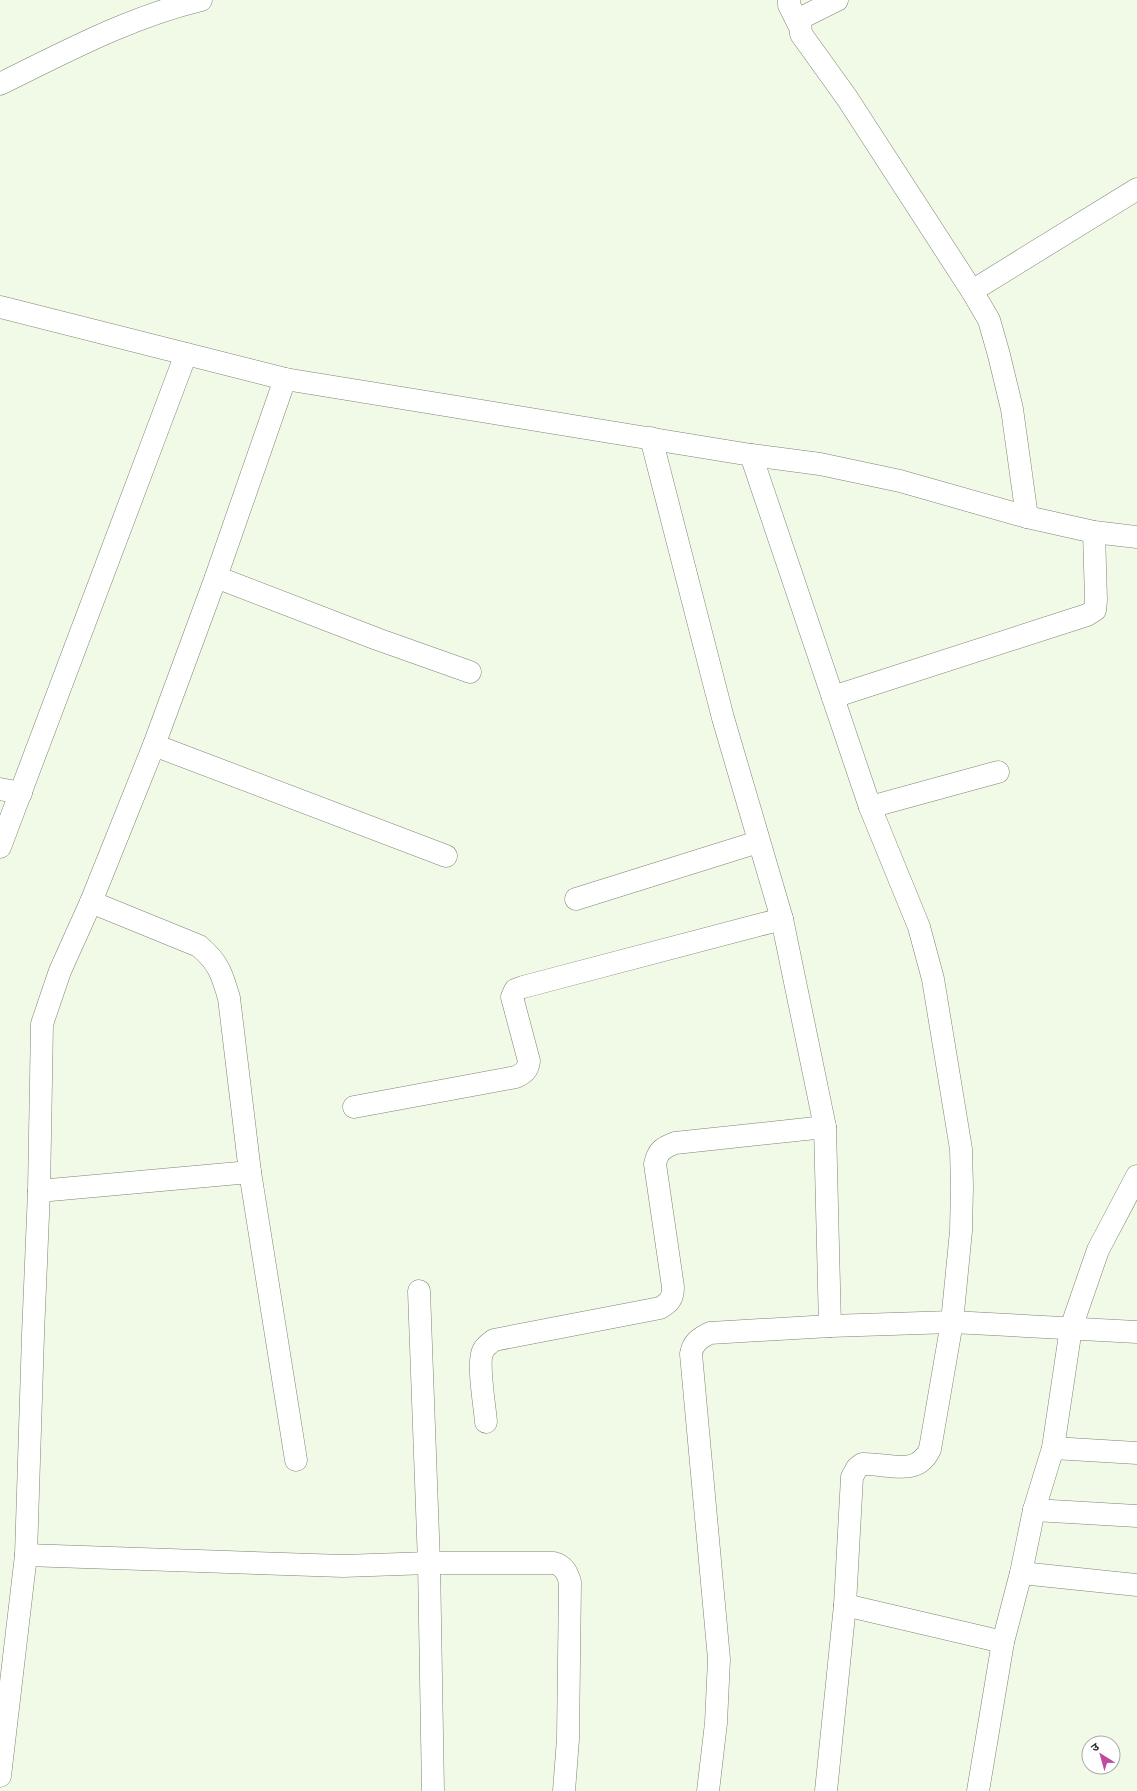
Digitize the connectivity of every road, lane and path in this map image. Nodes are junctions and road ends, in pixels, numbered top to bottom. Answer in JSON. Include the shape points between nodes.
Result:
{"nodes":[{"id":1,"x":201,"y":0,"type":"edge"},
{"id":2,"x":789,"y":0,"type":"edge"},
{"id":3,"x":837,"y":0,"type":"edge"},
{"id":4,"x":152,"y":7,"type":"edge"},
{"id":5,"x":800,"y":27,"type":"junction"},
{"id":6,"x":0,"y":84,"type":"edge"},
{"id":7,"x":1137,"y":189,"type":"edge"},
{"id":8,"x":972,"y":291,"type":"junction"},
{"id":9,"x":0,"y":307,"type":"edge"},
{"id":10,"x":186,"y":354,"type":"junction"},
{"id":11,"x":285,"y":379,"type":"junction"},
{"id":12,"x":651,"y":438,"type":"junction"},
{"id":13,"x":751,"y":455,"type":"junction"},
{"id":14,"x":1027,"y":517,"type":"junction"},
{"id":15,"x":1094,"y":532,"type":"junction"},
{"id":16,"x":1137,"y":537,"type":"edge"},
{"id":17,"x":216,"y":577,"type":"junction"},
{"id":18,"x":470,"y":672,"type":"dead end"},
{"id":19,"x":833,"y":697,"type":"junction"},
{"id":20,"x":154,"y":745,"type":"junction"},
{"id":21,"x":998,"y":772,"type":"dead end"},
{"id":22,"x":0,"y":789,"type":"edge"},
{"id":23,"x":21,"y":794,"type":"junction"},
{"id":24,"x":870,"y":807,"type":"junction"},
{"id":25,"x":758,"y":842,"type":"junction"},
{"id":26,"x":0,"y":847,"type":"edge"},
{"id":27,"x":446,"y":856,"type":"dead end"},
{"id":28,"x":576,"y":899,"type":"dead end"},
{"id":29,"x":91,"y":902,"type":"junction"},
{"id":30,"x":782,"y":919,"type":"junction"},
{"id":31,"x":354,"y":1107,"type":"dead end"},
{"id":32,"x":825,"y":1127,"type":"junction"},
{"id":33,"x":250,"y":1172,"type":"junction"},
{"id":34,"x":1137,"y":1176,"type":"edge"},
{"id":35,"x":40,"y":1191,"type":"junction"},
{"id":36,"x":419,"y":1291,"type":"dead end"},
{"id":37,"x":952,"y":1322,"type":"junction"},
{"id":38,"x":830,"y":1326,"type":"junction"},
{"id":39,"x":1071,"y":1328,"type":"junction"},
{"id":40,"x":1137,"y":1332,"type":"edge"},
{"id":41,"x":486,"y":1422,"type":"dead end"},
{"id":42,"x":1053,"y":1448,"type":"junction"},
{"id":43,"x":1137,"y":1453,"type":"edge"},
{"id":44,"x":296,"y":1460,"type":"dead end"},
{"id":45,"x":1034,"y":1510,"type":"junction"},
{"id":46,"x":1137,"y":1516,"type":"edge"},
{"id":47,"x":26,"y":1555,"type":"junction"},
{"id":48,"x":429,"y":1563,"type":"junction"},
{"id":49,"x":1021,"y":1573,"type":"junction"},
{"id":50,"x":1137,"y":1585,"type":"edge"},
{"id":51,"x":845,"y":1606,"type":"junction"},
{"id":52,"x":1004,"y":1642,"type":"junction"},
{"id":53,"x":0,"y":1774,"type":"edge"},
{"id":54,"x":433,"y":1791,"type":"edge"},
{"id":55,"x":564,"y":1791,"type":"edge"},
{"id":56,"x":708,"y":1791,"type":"edge"},
{"id":57,"x":826,"y":1791,"type":"edge"},
{"id":58,"x":978,"y":1791,"type":"edge"}],
"edges":[{"from":1,"to":4,"type":"street"},
{"from":2,"to":5,"type":"street"},
{"from":3,"to":5,"type":"street","via":[[805,16],[800,20]]},
{"from":4,"to":6,"type":"street"},
{"from":5,"to":8,"type":"street","via":[[801,34],[847,98]]},
{"from":7,"to":8,"type":"street"},
{"from":8,"to":14,"type":"street","via":[[989,320],[999,355],[1012,409]]},
{"from":9,"to":10,"type":"street"},
{"from":10,"to":11,"type":"street"},
{"from":10,"to":23,"type":"street"},
{"from":11,"to":12,"type":"street"},
{"from":11,"to":17,"type":"street"},
{"from":12,"to":13,"type":"street"},
{"from":12,"to":25,"type":"street","via":[[723,718]]},
{"from":13,"to":14,"type":"street","via":[[820,464],[900,481]]},
{"from":13,"to":19,"type":"street"},
{"from":14,"to":15,"type":"street"},
{"from":15,"to":16,"type":"street"},
{"from":15,"to":19,"type":"street","via":[[1095,610],[1087,615]]},
{"from":17,"to":18,"type":"street"},
{"from":17,"to":20,"type":"street"},
{"from":19,"to":24,"type":"street"},
{"from":20,"to":27,"type":"street"},
{"from":20,"to":29,"type":"street"},
{"from":21,"to":24,"type":"street"},
{"from":22,"to":23,"type":"street"},
{"from":23,"to":26,"type":"street"},
{"from":24,"to":37,"type":"street","via":[[919,926],[933,979],[959,1142],[961,1231]]},
{"from":25,"to":28,"type":"street"},
{"from":25,"to":30,"type":"street"},
{"from":29,"to":33,"type":"street","via":[[199,946],[213,958],[223,976],[229,998]]},
{"from":29,"to":35,"type":"street","via":[[60,971],[42,1024]]},
{"from":30,"to":31,"type":"street","via":[[515,990],[512,997],[529,1061],[522,1074]]},
{"from":30,"to":32,"type":"street"},
{"from":32,"to":38,"type":"street"},
{"from":32,"to":41,"type":"street","via":[[675,1143],[657,1154],[655,1164],[673,1287],[669,1304],[660,1308],[494,1340],[482,1352]]},
{"from":33,"to":35,"type":"street"},
{"from":33,"to":44,"type":"street"},
{"from":34,"to":39,"type":"street","via":[[1098,1250]]},
{"from":35,"to":47,"type":"street"},
{"from":36,"to":48,"type":"street"},
{"from":37,"to":38,"type":"street"},
{"from":37,"to":39,"type":"street"},
{"from":37,"to":51,"type":"street","via":[[930,1449],[926,1459],[918,1465],[909,1467],[862,1464],[852,1477]]},
{"from":38,"to":56,"type":"street","via":[[710,1333],[699,1339],[692,1347],[719,1659],[716,1723]]},
{"from":39,"to":40,"type":"street"},
{"from":39,"to":42,"type":"street"},
{"from":42,"to":43,"type":"street"},
{"from":42,"to":45,"type":"street"},
{"from":45,"to":46,"type":"street"},
{"from":45,"to":49,"type":"street"},
{"from":47,"to":48,"type":"street","via":[[335,1566]]},
{"from":47,"to":53,"type":"street"},
{"from":48,"to":54,"type":"street"},
{"from":48,"to":55,"type":"street","via":[[554,1563],[561,1565],[568,1573],[568,1739]]},
{"from":49,"to":50,"type":"street"},
{"from":49,"to":52,"type":"street"},
{"from":51,"to":52,"type":"street"},
{"from":51,"to":57,"type":"street"},
{"from":52,"to":58,"type":"street"}]}
